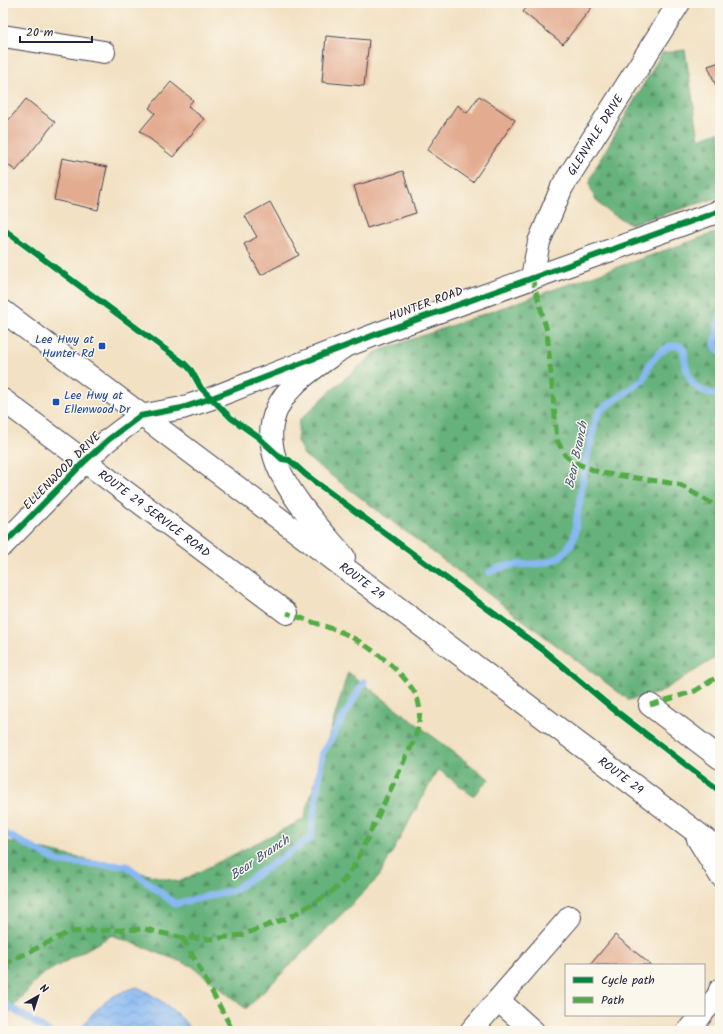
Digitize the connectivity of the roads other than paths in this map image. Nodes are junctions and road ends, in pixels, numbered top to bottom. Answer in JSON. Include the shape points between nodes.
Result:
{"nodes":[{"id":1,"x":679,"y":3,"type":"edge"},
{"id":2,"x":3,"y":36,"type":"edge"},
{"id":3,"x":104,"y":52,"type":"dead end"},
{"id":4,"x":720,"y":211,"type":"edge"},
{"id":5,"x":532,"y":277,"type":"junction"},
{"id":6,"x":3,"y":312,"type":"edge"},
{"id":7,"x":346,"y":346,"type":"junction"},
{"id":8,"x":3,"y":400,"type":"edge"},
{"id":9,"x":140,"y":416,"type":"junction"},
{"id":10,"x":85,"y":461,"type":"junction"},
{"id":11,"x":3,"y":545,"type":"edge"},
{"id":12,"x":366,"y":584,"type":"junction"},
{"id":13,"x":287,"y":613,"type":"dead end"},
{"id":14,"x":650,"y":705,"type":"dead end"},
{"id":15,"x":720,"y":758,"type":"edge"},
{"id":16,"x":693,"y":829,"type":"junction"},
{"id":17,"x":720,"y":850,"type":"edge"},
{"id":18,"x":720,"y":874,"type":"edge"},
{"id":19,"x":570,"y":917,"type":"dead end"},
{"id":20,"x":720,"y":992,"type":"edge"},
{"id":21,"x":498,"y":1000,"type":"junction"},
{"id":22,"x":705,"y":1010,"type":"edge"},
{"id":23,"x":700,"y":1016,"type":"edge"},
{"id":24,"x":471,"y":1031,"type":"edge"},
{"id":25,"x":533,"y":1031,"type":"edge"},
{"id":26,"x":688,"y":1031,"type":"edge"}],
"edges":[{"from":1,"to":5,"type":"street","name":"GLENVALE DRIVE","via":[[562,186],[540,242]]},
{"from":2,"to":3,"type":"street"},
{"from":4,"to":5,"type":"street","name":"HUNTER ROAD"},
{"from":5,"to":7,"type":"street","name":"HUNTER ROAD"},
{"from":6,"to":9,"type":"street","name":"ROUTE 29"},
{"from":7,"to":9,"type":"street","name":"HUNTER ROAD","via":[[212,398],[182,408]]},
{"from":7,"to":12,"type":"street","via":[[296,383],[286,395],[272,426],[272,451],[276,466],[295,499]]},
{"from":8,"to":10,"type":"street","name":"ROUTE 29 SERVICE ROAD"},
{"from":9,"to":10,"type":"street","name":"ELLENWOOD DRIVE"},
{"from":9,"to":12,"type":"street","name":"ROUTE 29"},
{"from":10,"to":11,"type":"street","name":"ELLENWOOD DRIVE"},
{"from":10,"to":13,"type":"street","name":"ROUTE 29 SERVICE ROAD"},
{"from":12,"to":16,"type":"street","name":"ROUTE 29"},
{"from":14,"to":15,"type":"street"},
{"from":16,"to":17,"type":"street","name":"ROUTE 29"},
{"from":16,"to":18,"type":"street"},
{"from":19,"to":21,"type":"street"},
{"from":20,"to":22,"type":"street"},
{"from":21,"to":24,"type":"street"},
{"from":21,"to":25,"type":"street"},
{"from":23,"to":26,"type":"street"}]}
